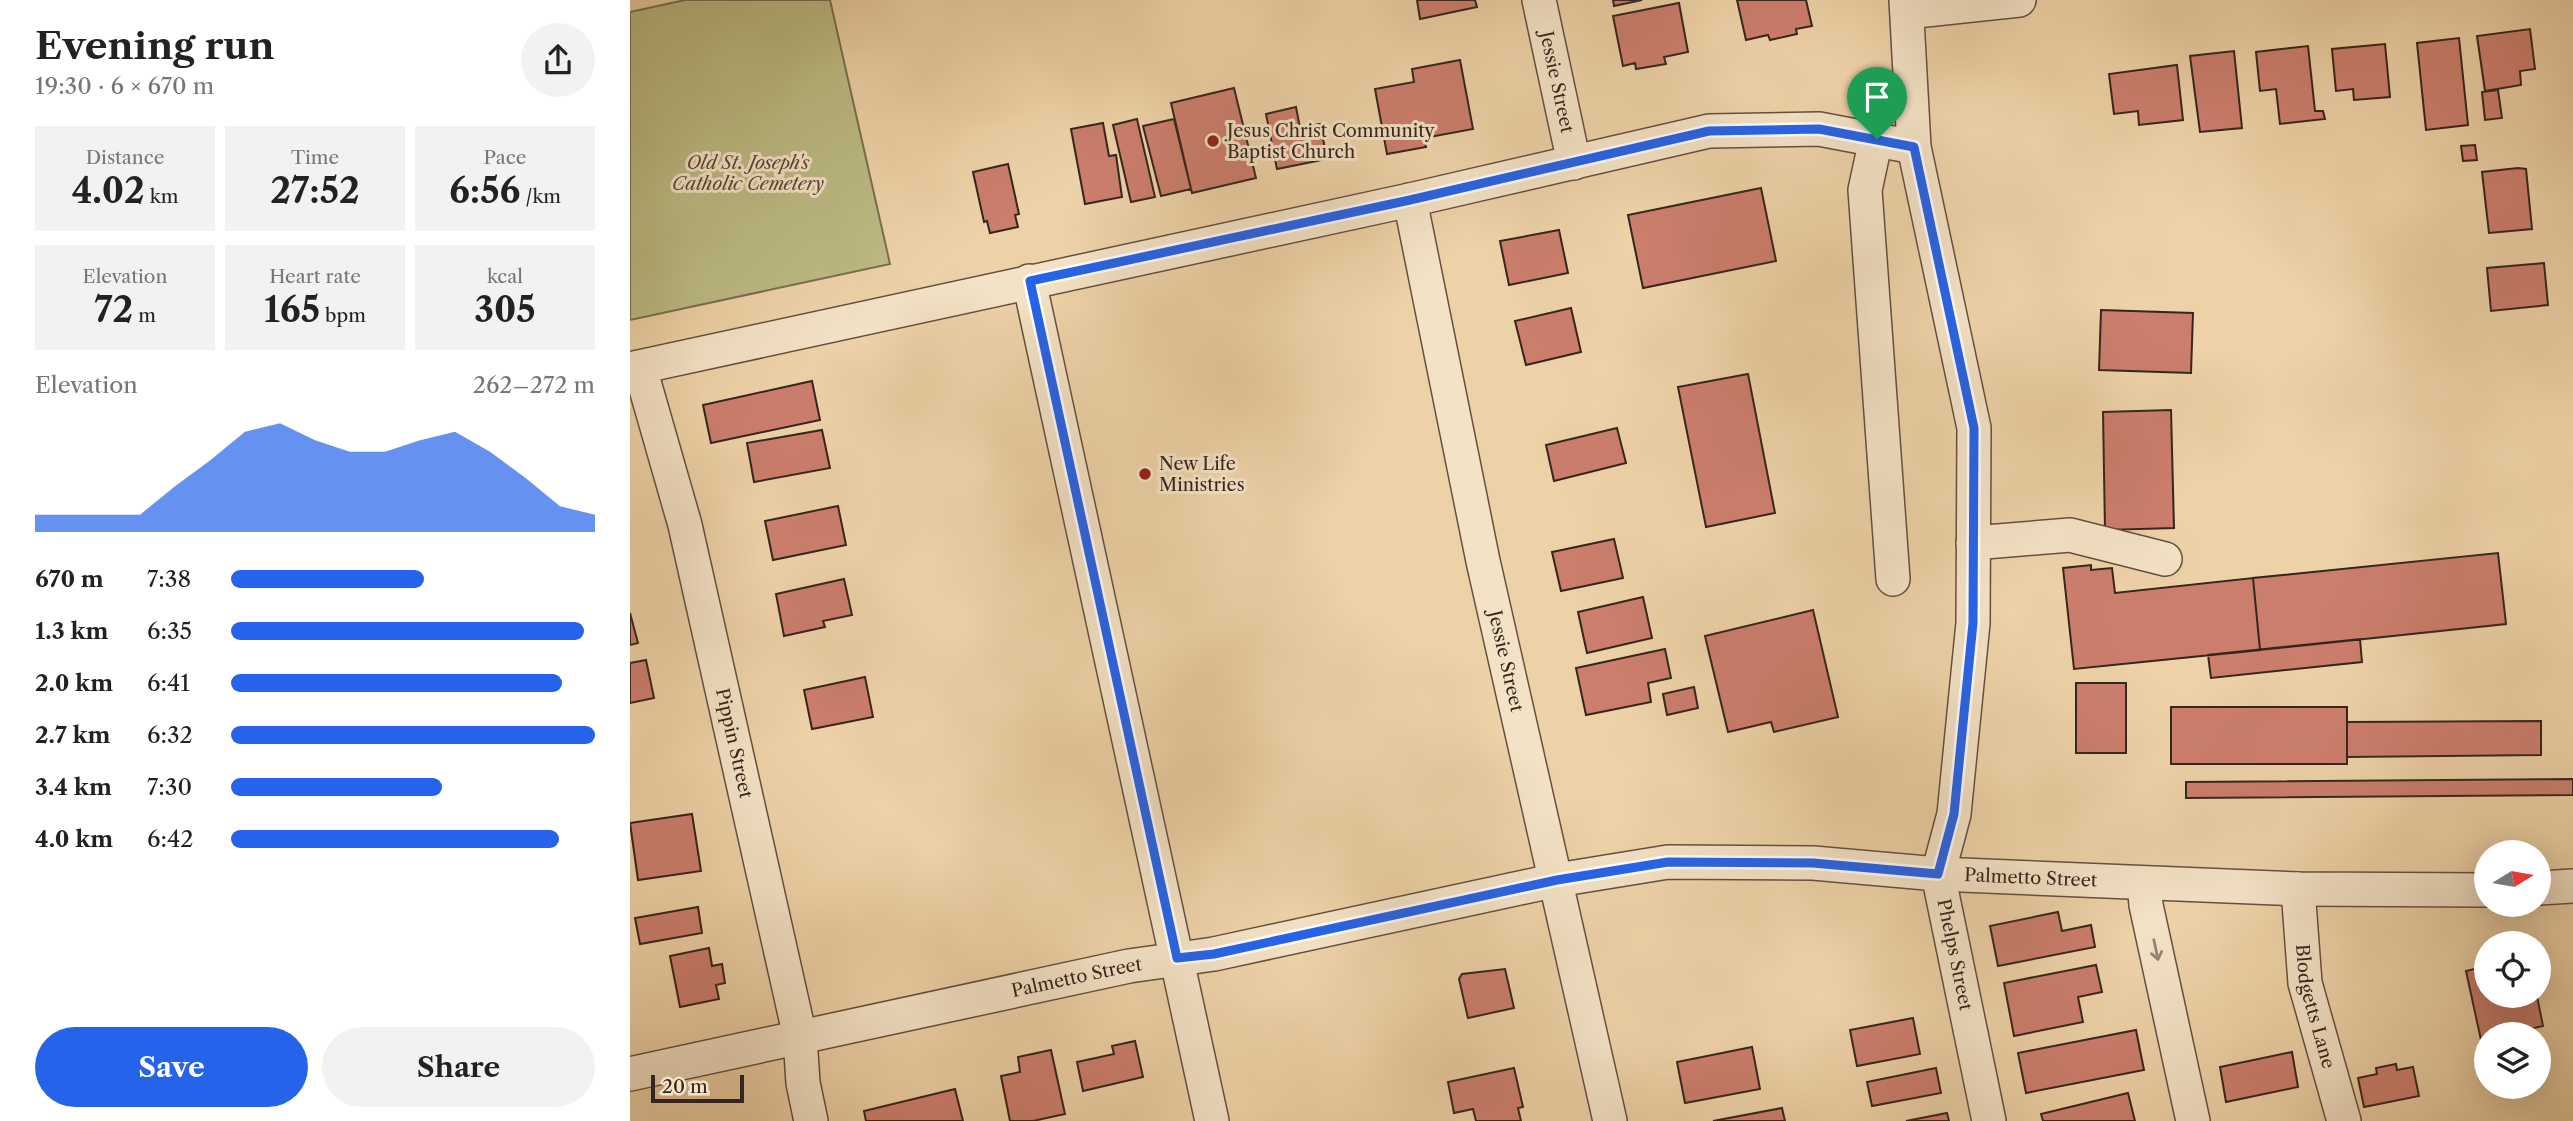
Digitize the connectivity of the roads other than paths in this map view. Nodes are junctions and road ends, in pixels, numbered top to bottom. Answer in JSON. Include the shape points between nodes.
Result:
{"nodes":[{"id":1,"x":1539,"y":0,"type":"edge"},
{"id":2,"x":2019,"y":0,"type":"edge"},
{"id":3,"x":1907,"y":6,"type":"edge"},
{"id":4,"x":1877,"y":139,"type":"junction"},
{"id":5,"x":1914,"y":147,"type":"junction"},
{"id":6,"x":1574,"y":163,"type":"junction"},
{"id":7,"x":1410,"y":200,"type":"junction"},
{"id":8,"x":1030,"y":281,"type":"junction"},
{"id":9,"x":635,"y":368,"type":"edge"},
{"id":10,"x":1973,"y":543,"type":"junction"},
{"id":11,"x":2165,"y":559,"type":"dead end"},
{"id":12,"x":1893,"y":579,"type":"dead end"},
{"id":13,"x":1938,"y":874,"type":"junction"},
{"id":14,"x":1557,"y":880,"type":"junction"},
{"id":15,"x":2144,"y":883,"type":"junction"},
{"id":16,"x":2573,"y":886,"type":"edge"},
{"id":17,"x":2552,"y":887,"type":"edge"},
{"id":18,"x":2298,"y":890,"type":"junction"},
{"id":19,"x":2474,"y":891,"type":"edge"},
{"id":20,"x":1177,"y":958,"type":"junction"},
{"id":21,"x":800,"y":1037,"type":"junction"},
{"id":22,"x":630,"y":1074,"type":"edge"},
{"id":23,"x":811,"y":1121,"type":"edge"},
{"id":24,"x":1212,"y":1121,"type":"edge"},
{"id":25,"x":1610,"y":1121,"type":"edge"},
{"id":26,"x":1989,"y":1121,"type":"edge"},
{"id":27,"x":2193,"y":1121,"type":"edge"},
{"id":28,"x":2344,"y":1121,"type":"edge"}],
"edges":[{"from":1,"to":6,"type":"street","name":"Jessie Street"},
{"from":2,"to":3,"type":"street"},
{"from":3,"to":5,"type":"street","name":"Phelps Street"},
{"from":4,"to":5,"type":"street"},
{"from":4,"to":6,"type":"street","via":[[1819,129],[1709,131]]},
{"from":4,"to":12,"type":"street","via":[[1866,190]]},
{"from":5,"to":10,"type":"street","name":"Phelps Street","via":[[1974,428]]},
{"from":6,"to":7,"type":"street"},
{"from":7,"to":8,"type":"street"},
{"from":7,"to":14,"type":"street","name":"Jessie Street","via":[[1483,561]]},
{"from":8,"to":9,"type":"street"},
{"from":8,"to":20,"type":"street"},
{"from":9,"to":21,"type":"street","name":"Pippin Street","via":[[685,525]]},
{"from":10,"to":11,"type":"street","via":[[2070,535]]},
{"from":10,"to":13,"type":"street","name":"Phelps Street","via":[[1973,623],[1954,814]]},
{"from":13,"to":14,"type":"street","name":"Palmetto Street","via":[[1813,863],[1668,862]]},
{"from":13,"to":15,"type":"street","name":"Palmetto Street"},
{"from":13,"to":26,"type":"street","name":"Phelps Street"},
{"from":14,"to":20,"type":"street","name":"Palmetto Street","via":[[1214,954]]},
{"from":14,"to":25,"type":"street","name":"Jessie Street"},
{"from":15,"to":18,"type":"street","name":"Palmetto Street"},
{"from":15,"to":27,"type":"street","one_way":true},
{"from":16,"to":17,"type":"street"},
{"from":18,"to":19,"type":"street","name":"Palmetto Street"},
{"from":18,"to":28,"type":"street","name":"Blodgetts Lane","via":[[2305,983]]},
{"from":20,"to":21,"type":"street","name":"Palmetto Street"},
{"from":20,"to":24,"type":"street"},
{"from":21,"to":22,"type":"street","name":"Palmetto Street"},
{"from":21,"to":23,"type":"street","name":"Pippin Street"}]}
